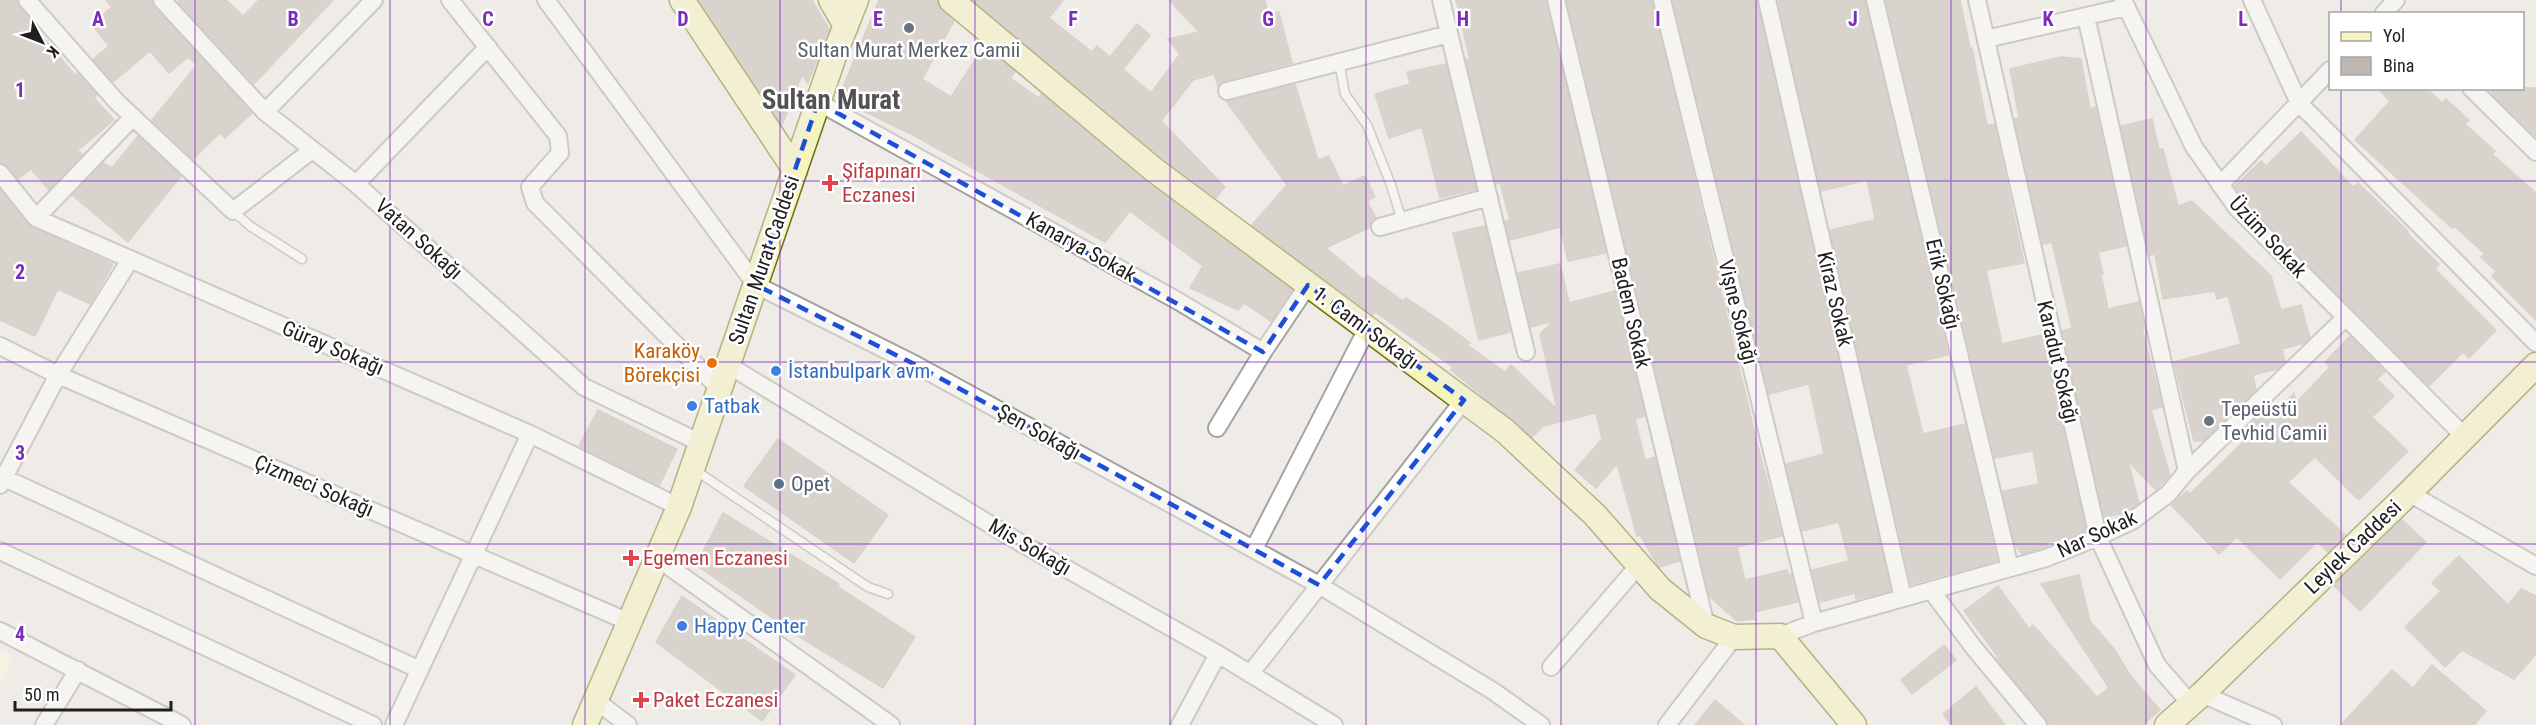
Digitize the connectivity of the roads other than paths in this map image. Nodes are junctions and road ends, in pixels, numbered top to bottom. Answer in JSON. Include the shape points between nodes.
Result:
{"nodes":[{"id":1,"x":27,"y":0,"type":"edge"},
{"id":2,"x":162,"y":0,"type":"edge"},
{"id":3,"x":374,"y":0,"type":"edge"},
{"id":4,"x":450,"y":0,"type":"edge"},
{"id":5,"x":546,"y":0,"type":"edge"},
{"id":6,"x":682,"y":0,"type":"edge"},
{"id":7,"x":831,"y":0,"type":"edge"},
{"id":8,"x":856,"y":0,"type":"edge"},
{"id":9,"x":951,"y":0,"type":"edge"},
{"id":10,"x":1441,"y":0,"type":"edge"},
{"id":11,"x":1556,"y":0,"type":"edge"},
{"id":12,"x":1662,"y":0,"type":"edge"},
{"id":13,"x":1767,"y":0,"type":"edge"},
{"id":14,"x":1875,"y":0,"type":"edge"},
{"id":15,"x":1977,"y":0,"type":"edge"},
{"id":16,"x":2252,"y":0,"type":"edge"},
{"id":17,"x":2125,"y":4,"type":"edge"},
{"id":18,"x":2086,"y":16,"type":"junction"},
{"id":19,"x":846,"y":26,"type":"junction"},
{"id":20,"x":1449,"y":34,"type":"junction"},
{"id":21,"x":1986,"y":39,"type":"junction"},
{"id":22,"x":488,"y":47,"type":"junction"},
{"id":23,"x":1340,"y":62,"type":"junction"},
{"id":24,"x":2329,"y":72,"type":"edge"},
{"id":25,"x":2473,"y":90,"type":"edge"},
{"id":26,"x":1227,"y":91,"type":"dead end"},
{"id":27,"x":818,"y":102,"type":"junction"},
{"id":28,"x":2299,"y":103,"type":"junction"},
{"id":29,"x":265,"y":112,"type":"junction"},
{"id":30,"x":132,"y":117,"type":"junction"},
{"id":31,"x":312,"y":150,"type":"junction"},
{"id":32,"x":2536,"y":152,"type":"edge"},
{"id":33,"x":795,"y":170,"type":"junction"},
{"id":34,"x":0,"y":173,"type":"edge"},
{"id":35,"x":356,"y":184,"type":"junction"},
{"id":36,"x":2220,"y":184,"type":"junction"},
{"id":37,"x":1490,"y":197,"type":"junction"},
{"id":38,"x":234,"y":211,"type":"junction"},
{"id":39,"x":36,"y":218,"type":"junction"},
{"id":40,"x":1402,"y":221,"type":"junction"},
{"id":41,"x":1380,"y":227,"type":"dead end"},
{"id":42,"x":130,"y":260,"type":"junction"},
{"id":43,"x":302,"y":260,"type":"dead end"},
{"id":44,"x":756,"y":285,"type":"junction"},
{"id":45,"x":1308,"y":285,"type":"junction"},
{"id":46,"x":2346,"y":317,"type":"junction"},
{"id":47,"x":1367,"y":329,"type":"junction"},
{"id":48,"x":2536,"y":343,"type":"edge"},
{"id":49,"x":0,"y":346,"type":"edge"},
{"id":50,"x":1263,"y":352,"type":"junction"},
{"id":51,"x":1526,"y":352,"type":"dead end"},
{"id":52,"x":728,"y":365,"type":"junction"},
{"id":53,"x":2536,"y":365,"type":"edge"},
{"id":54,"x":58,"y":375,"type":"junction"},
{"id":55,"x":720,"y":389,"type":"junction"},
{"id":56,"x":1464,"y":400,"type":"junction"},
{"id":57,"x":1217,"y":428,"type":"dead end"},
{"id":58,"x":530,"y":434,"type":"junction"},
{"id":59,"x":2465,"y":437,"type":"junction"},
{"id":60,"x":701,"y":443,"type":"junction"},
{"id":61,"x":692,"y":469,"type":"junction"},
{"id":62,"x":2187,"y":471,"type":"junction"},
{"id":63,"x":1,"y":480,"type":"edge"},
{"id":64,"x":2409,"y":494,"type":"junction"},
{"id":65,"x":679,"y":507,"type":"junction"},
{"id":66,"x":2098,"y":537,"type":"junction"},
{"id":67,"x":1254,"y":549,"type":"junction"},
{"id":68,"x":0,"y":551,"type":"edge"},
{"id":69,"x":473,"y":555,"type":"junction"},
{"id":70,"x":657,"y":558,"type":"junction"},
{"id":71,"x":1639,"y":565,"type":"junction"},
{"id":72,"x":2536,"y":566,"type":"edge"},
{"id":73,"x":2010,"y":568,"type":"junction"},
{"id":74,"x":1319,"y":585,"type":"junction"},
{"id":75,"x":1931,"y":590,"type":"junction"},
{"id":76,"x":888,"y":594,"type":"dead end"},
{"id":77,"x":1903,"y":598,"type":"junction"},
{"id":78,"x":629,"y":622,"type":"junction"},
{"id":79,"x":1814,"y":623,"type":"junction"},
{"id":80,"x":1706,"y":626,"type":"junction"},
{"id":81,"x":0,"y":631,"type":"edge"},
{"id":82,"x":1780,"y":636,"type":"junction"},
{"id":83,"x":1734,"y":637,"type":"junction"},
{"id":84,"x":1218,"y":654,"type":"junction"},
{"id":85,"x":1551,"y":668,"type":"dead end"},
{"id":86,"x":78,"y":670,"type":"junction"},
{"id":87,"x":420,"y":670,"type":"junction"},
{"id":88,"x":1250,"y":674,"type":"junction"},
{"id":89,"x":2196,"y":698,"type":"junction"},
{"id":90,"x":595,"y":700,"type":"junction"},
{"id":91,"x":1852,"y":724,"type":"edge"},
{"id":92,"x":44,"y":725,"type":"edge"},
{"id":93,"x":180,"y":725,"type":"edge"},
{"id":94,"x":373,"y":725,"type":"edge"},
{"id":95,"x":394,"y":725,"type":"edge"},
{"id":96,"x":585,"y":725,"type":"edge"},
{"id":97,"x":628,"y":725,"type":"edge"},
{"id":98,"x":891,"y":725,"type":"edge"},
{"id":99,"x":1180,"y":725,"type":"edge"},
{"id":100,"x":1334,"y":725,"type":"edge"},
{"id":101,"x":1541,"y":725,"type":"edge"},
{"id":102,"x":1667,"y":725,"type":"edge"},
{"id":103,"x":2038,"y":725,"type":"edge"},
{"id":104,"x":2167,"y":725,"type":"edge"},
{"id":105,"x":2273,"y":725,"type":"edge"}],
"edges":[{"from":1,"to":30,"type":"street"},
{"from":2,"to":29,"type":"street","name":"Vatan Sokağı"},
{"from":3,"to":29,"type":"street"},
{"from":4,"to":22,"type":"street"},
{"from":5,"to":44,"type":"street"},
{"from":6,"to":33,"type":"street"},
{"from":7,"to":19,"type":"street"},
{"from":8,"to":19,"type":"street","name":"Sultan Murat Caddesi"},
{"from":9,"to":45,"type":"street","name":"1. Cami Sokağı","via":[[1153,170]]},
{"from":10,"to":20,"type":"street"},
{"from":11,"to":80,"type":"street","name":"Badem Sokak"},
{"from":12,"to":79,"type":"street","name":"Vişne Sokağı"},
{"from":13,"to":77,"type":"street","name":"Kiraz Sokak"},
{"from":14,"to":73,"type":"street","name":"Erik Sokağı"},
{"from":15,"to":21,"type":"street","name":"Karadut Sokağı"},
{"from":16,"to":28,"type":"street"},
{"from":17,"to":18,"type":"street"},
{"from":17,"to":36,"type":"street","name":"Üzüm Sokak","via":[[2194,147]]},
{"from":18,"to":21,"type":"street"},
{"from":18,"to":62,"type":"street"},
{"from":19,"to":27,"type":"street","name":"Sultan Murat Caddesi"},
{"from":20,"to":23,"type":"street"},
{"from":20,"to":37,"type":"street"},
{"from":21,"to":66,"type":"street","name":"Karadut Sokağı"},
{"from":22,"to":35,"type":"street"},
{"from":22,"to":55,"type":"street","via":[[558,136],[560,153],[530,187],[535,202]]},
{"from":23,"to":26,"type":"street"},
{"from":23,"to":40,"type":"lane","via":[[1345,94],[1367,125]]},
{"from":24,"to":28,"type":"street"},
{"from":25,"to":32,"type":"street"},
{"from":27,"to":33,"type":"street","name":"Sultan Murat Caddesi"},
{"from":27,"to":50,"type":"street","name":"Kanarya Sokak"},
{"from":28,"to":36,"type":"street"},
{"from":28,"to":48,"type":"street"},
{"from":29,"to":31,"type":"street","name":"Vatan Sokağı"},
{"from":30,"to":38,"type":"street"},
{"from":30,"to":39,"type":"street"},
{"from":31,"to":35,"type":"street","name":"Vatan Sokağı"},
{"from":31,"to":38,"type":"street"},
{"from":33,"to":44,"type":"street","name":"Sultan Murat Caddesi"},
{"from":34,"to":39,"type":"street","name":"Güray Sokağı"},
{"from":35,"to":60,"type":"street","name":"Vatan Sokağı","via":[[584,387]]},
{"from":36,"to":46,"type":"street","name":"Üzüm Sokak","via":[[2237,208]]},
{"from":37,"to":40,"type":"street"},
{"from":37,"to":51,"type":"street"},
{"from":38,"to":43,"type":"lane"},
{"from":39,"to":42,"type":"street","name":"Güray Sokağı"},
{"from":40,"to":41,"type":"street"},
{"from":42,"to":54,"type":"street"},
{"from":42,"to":58,"type":"street","name":"Güray Sokağı"},
{"from":44,"to":52,"type":"street","name":"Sultan Murat Caddesi"},
{"from":44,"to":67,"type":"street","name":"Şen Sokağı","via":[[916,365]]},
{"from":45,"to":47,"type":"street","name":"1. Cami Sokağı"},
{"from":45,"to":50,"type":"street"},
{"from":46,"to":59,"type":"street","name":"Üzüm Sokak"},
{"from":46,"to":62,"type":"street","name":"Nar Sokak"},
{"from":47,"to":56,"type":"street","name":"1. Cami Sokağı"},
{"from":47,"to":67,"type":"street"},
{"from":49,"to":54,"type":"street","name":"Çizmeci Sokağı"},
{"from":50,"to":57,"type":"street"},
{"from":52,"to":55,"type":"street","name":"Sultan Murat Caddesi"},
{"from":52,"to":84,"type":"street","name":"Mis Sokağı","via":[[1019,542]]},
{"from":53,"to":59,"type":"street","name":"Leylek Caddesi"},
{"from":54,"to":63,"type":"street"},
{"from":54,"to":69,"type":"street","name":"Çizmeci Sokağı"},
{"from":55,"to":60,"type":"street","name":"Sultan Murat Caddesi"},
{"from":56,"to":71,"type":"street","name":"1. Cami Sokağı","via":[[1505,431],[1595,515]]},
{"from":56,"to":74,"type":"street"},
{"from":58,"to":65,"type":"street","name":"Güray Sokağı"},
{"from":58,"to":69,"type":"street"},
{"from":59,"to":64,"type":"street","name":"Leylek Caddesi"},
{"from":60,"to":61,"type":"street","name":"Sultan Murat Caddesi"},
{"from":61,"to":65,"type":"street","name":"Sultan Murat Caddesi"},
{"from":61,"to":76,"type":"lane","via":[[868,587]]},
{"from":62,"to":66,"type":"street","name":"Nar Sokak","via":[[2168,494],[2132,522]]},
{"from":63,"to":87,"type":"street"},
{"from":64,"to":72,"type":"street"},
{"from":64,"to":89,"type":"street","name":"Leylek Caddesi"},
{"from":65,"to":70,"type":"street","name":"Sultan Murat Caddesi"},
{"from":66,"to":73,"type":"street","name":"Nar Sokak"},
{"from":66,"to":89,"type":"street","name":"Karadut Sokağı","via":[[2157,665]]},
{"from":67,"to":74,"type":"street","name":"Şen Sokağı"},
{"from":68,"to":94,"type":"street"},
{"from":69,"to":78,"type":"street","name":"Çizmeci Sokağı"},
{"from":69,"to":87,"type":"street"},
{"from":70,"to":78,"type":"street","name":"Sultan Murat Caddesi"},
{"from":70,"to":98,"type":"street"},
{"from":71,"to":80,"type":"street","name":"1. Cami Sokağı","via":[[1660,589]]},
{"from":71,"to":85,"type":"street"},
{"from":73,"to":75,"type":"street","name":"Nar Sokak"},
{"from":74,"to":88,"type":"street"},
{"from":74,"to":101,"type":"street","name":"Şen Sokağı"},
{"from":75,"to":77,"type":"street","name":"Nar Sokak"},
{"from":75,"to":103,"type":"street"},
{"from":77,"to":79,"type":"street","name":"Nar Sokak"},
{"from":78,"to":90,"type":"street","name":"Sultan Murat Caddesi"},
{"from":79,"to":82,"type":"street","name":"Nar Sokak"},
{"from":80,"to":83,"type":"street","name":"1. Cami Sokağı"},
{"from":81,"to":86,"type":"street"},
{"from":82,"to":83,"type":"street","name":"1. Cami Sokağı"},
{"from":82,"to":91,"type":"street"},
{"from":83,"to":102,"type":"street"},
{"from":84,"to":88,"type":"street","name":"Mis Sokağı"},
{"from":84,"to":99,"type":"street"},
{"from":86,"to":92,"type":"street"},
{"from":86,"to":93,"type":"street"},
{"from":87,"to":95,"type":"street"},
{"from":88,"to":100,"type":"street","name":"Mis Sokağı"},
{"from":89,"to":104,"type":"street","name":"Leylek Caddesi"},
{"from":89,"to":105,"type":"street"},
{"from":90,"to":96,"type":"street","name":"Sultan Murat Caddesi"},
{"from":90,"to":97,"type":"street"}]}
